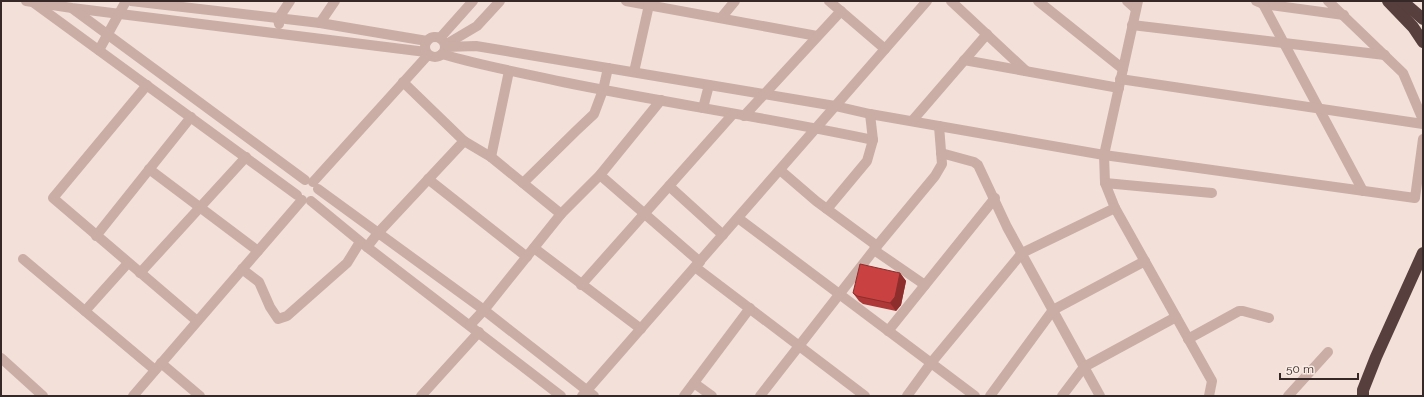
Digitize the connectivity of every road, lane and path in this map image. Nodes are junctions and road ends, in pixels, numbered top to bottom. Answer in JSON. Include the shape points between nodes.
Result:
{"nodes":[{"id":1,"x":30,"y":1,"type":"edge"},
{"id":2,"x":62,"y":1,"type":"edge"},
{"id":3,"x":126,"y":1,"type":"edge"},
{"id":4,"x":131,"y":1,"type":"edge"},
{"id":5,"x":290,"y":1,"type":"edge"},
{"id":6,"x":335,"y":1,"type":"edge"},
{"id":7,"x":473,"y":1,"type":"edge"},
{"id":8,"x":500,"y":1,"type":"edge"},
{"id":9,"x":626,"y":1,"type":"edge"},
{"id":10,"x":735,"y":1,"type":"edge"},
{"id":11,"x":829,"y":1,"type":"edge"},
{"id":12,"x":951,"y":1,"type":"edge"},
{"id":13,"x":1038,"y":1,"type":"edge"},
{"id":14,"x":1127,"y":1,"type":"edge"},
{"id":15,"x":1328,"y":1,"type":"edge"},
{"id":16,"x":1388,"y":1,"type":"edge"},
{"id":17,"x":1402,"y":1,"type":"edge"},
{"id":18,"x":924,"y":2,"type":"edge"},
{"id":19,"x":1259,"y":2,"type":"edge"},
{"id":20,"x":651,"y":3,"type":"edge"},
{"id":21,"x":1137,"y":5,"type":"edge"},
{"id":22,"x":72,"y":8,"type":"junction"},
{"id":23,"x":840,"y":11,"type":"junction"},
{"id":24,"x":119,"y":14,"type":"junction"},
{"id":25,"x":1344,"y":15,"type":"junction"},
{"id":26,"x":721,"y":18,"type":"junction"},
{"id":27,"x":278,"y":19,"type":"junction"},
{"id":28,"x":1423,"y":19,"type":"edge"},
{"id":29,"x":320,"y":23,"type":"junction"},
{"id":30,"x":1132,"y":25,"type":"junction"},
{"id":31,"x":281,"y":34,"type":"junction"},
{"id":32,"x":987,"y":34,"type":"junction"},
{"id":33,"x":108,"y":35,"type":"junction"},
{"id":34,"x":817,"y":36,"type":"junction"},
{"id":35,"x":426,"y":41,"type":"junction"},
{"id":36,"x":1423,"y":42,"type":"edge"},
{"id":37,"x":1284,"y":43,"type":"junction"},
{"id":38,"x":443,"y":46,"type":"junction"},
{"id":39,"x":885,"y":49,"type":"junction"},
{"id":40,"x":99,"y":50,"type":"junction"},
{"id":41,"x":427,"y":53,"type":"junction"},
{"id":42,"x":1385,"y":55,"type":"junction"},
{"id":43,"x":964,"y":60,"type":"junction"},
{"id":44,"x":608,"y":68,"type":"junction"},
{"id":45,"x":1122,"y":69,"type":"junction"},
{"id":46,"x":509,"y":71,"type":"junction"},
{"id":47,"x":1026,"y":71,"type":"junction"},
{"id":48,"x":634,"y":72,"type":"junction"},
{"id":49,"x":403,"y":82,"type":"junction"},
{"id":50,"x":1120,"y":84,"type":"junction"},
{"id":51,"x":147,"y":85,"type":"junction"},
{"id":52,"x":709,"y":85,"type":"junction"},
{"id":53,"x":603,"y":90,"type":"junction"},
{"id":54,"x":763,"y":95,"type":"junction"},
{"id":55,"x":661,"y":100,"type":"junction"},
{"id":56,"x":835,"y":106,"type":"junction"},
{"id":57,"x":703,"y":108,"type":"junction"},
{"id":58,"x":1318,"y":109,"type":"junction"},
{"id":59,"x":733,"y":114,"type":"junction"},
{"id":60,"x":870,"y":114,"type":"junction"},
{"id":61,"x":744,"y":116,"type":"junction"},
{"id":62,"x":191,"y":117,"type":"junction"},
{"id":63,"x":1423,"y":120,"type":"edge"},
{"id":64,"x":912,"y":121,"type":"junction"},
{"id":65,"x":1423,"y":124,"type":"edge"},
{"id":66,"x":939,"y":126,"type":"junction"},
{"id":67,"x":816,"y":128,"type":"junction"},
{"id":68,"x":1423,"y":139,"type":"edge"},
{"id":69,"x":873,"y":140,"type":"junction"},
{"id":70,"x":464,"y":141,"type":"junction"},
{"id":71,"x":941,"y":153,"type":"junction"},
{"id":72,"x":1104,"y":155,"type":"junction"},
{"id":73,"x":246,"y":157,"type":"junction"},
{"id":74,"x":491,"y":157,"type":"junction"},
{"id":75,"x":149,"y":169,"type":"junction"},
{"id":76,"x":780,"y":170,"type":"junction"},
{"id":77,"x":600,"y":175,"type":"junction"},
{"id":78,"x":428,"y":179,"type":"junction"},
{"id":79,"x":523,"y":183,"type":"junction"},
{"id":80,"x":1105,"y":183,"type":"junction"},
{"id":81,"x":312,"y":184,"type":"junction"},
{"id":82,"x":669,"y":186,"type":"junction"},
{"id":83,"x":1363,"y":190,"type":"junction"},
{"id":84,"x":1212,"y":193,"type":"dead end"},
{"id":85,"x":995,"y":198,"type":"junction"},
{"id":86,"x":303,"y":199,"type":"junction"},
{"id":87,"x":200,"y":207,"type":"junction"},
{"id":88,"x":1115,"y":208,"type":"junction"},
{"id":89,"x":827,"y":209,"type":"junction"},
{"id":90,"x":561,"y":214,"type":"junction"},
{"id":91,"x":645,"y":214,"type":"junction"},
{"id":92,"x":738,"y":218,"type":"junction"},
{"id":93,"x":378,"y":233,"type":"junction"},
{"id":94,"x":723,"y":234,"type":"junction"},
{"id":95,"x":96,"y":236,"type":"junction"},
{"id":96,"x":363,"y":244,"type":"junction"},
{"id":97,"x":534,"y":248,"type":"junction"},
{"id":98,"x":876,"y":248,"type":"junction"},
{"id":99,"x":258,"y":251,"type":"junction"},
{"id":100,"x":1022,"y":253,"type":"junction"},
{"id":101,"x":1423,"y":253,"type":"edge"},
{"id":102,"x":527,"y":257,"type":"junction"},
{"id":103,"x":23,"y":259,"type":"dead end"},
{"id":104,"x":1145,"y":261,"type":"junction"},
{"id":105,"x":128,"y":263,"type":"junction"},
{"id":106,"x":698,"y":264,"type":"junction"},
{"id":107,"x":242,"y":270,"type":"junction"},
{"id":108,"x":140,"y":273,"type":"junction"},
{"id":109,"x":581,"y":285,"type":"junction"},
{"id":110,"x":925,"y":286,"type":"junction"},
{"id":111,"x":840,"y":294,"type":"junction"},
{"id":112,"x":750,"y":308,"type":"junction"},
{"id":113,"x":484,"y":310,"type":"junction"},
{"id":114,"x":1053,"y":310,"type":"junction"},
{"id":115,"x":85,"y":311,"type":"junction"},
{"id":116,"x":1176,"y":317,"type":"junction"},
{"id":117,"x":1268,"y":318,"type":"dead end"},
{"id":118,"x":197,"y":321,"type":"junction"},
{"id":119,"x":470,"y":325,"type":"junction"},
{"id":120,"x":641,"y":329,"type":"junction"},
{"id":121,"x":888,"y":331,"type":"junction"},
{"id":122,"x":479,"y":332,"type":"junction"},
{"id":123,"x":1188,"y":339,"type":"junction"},
{"id":124,"x":799,"y":346,"type":"junction"},
{"id":125,"x":1328,"y":352,"type":"dead end"},
{"id":126,"x":1,"y":358,"type":"edge"},
{"id":127,"x":931,"y":363,"type":"junction"},
{"id":128,"x":158,"y":366,"type":"junction"},
{"id":129,"x":1084,"y":367,"type":"junction"},
{"id":130,"x":694,"y":382,"type":"junction"},
{"id":131,"x":588,"y":394,"type":"edge"},
{"id":132,"x":762,"y":395,"type":"edge"},
{"id":133,"x":43,"y":396,"type":"edge"},
{"id":134,"x":133,"y":396,"type":"edge"},
{"id":135,"x":200,"y":396,"type":"edge"},
{"id":136,"x":421,"y":396,"type":"edge"},
{"id":137,"x":561,"y":396,"type":"edge"},
{"id":138,"x":684,"y":396,"type":"edge"},
{"id":139,"x":712,"y":396,"type":"edge"},
{"id":140,"x":865,"y":396,"type":"edge"},
{"id":141,"x":907,"y":396,"type":"edge"},
{"id":142,"x":975,"y":396,"type":"edge"},
{"id":143,"x":990,"y":396,"type":"edge"},
{"id":144,"x":1062,"y":396,"type":"edge"},
{"id":145,"x":1100,"y":396,"type":"edge"},
{"id":146,"x":1209,"y":396,"type":"edge"},
{"id":147,"x":1288,"y":396,"type":"edge"},
{"id":148,"x":1363,"y":396,"type":"edge"}],
"edges":[{"from":1,"to":22,"type":"street"},
{"from":1,"to":40,"type":"street"},
{"from":2,"to":22,"type":"street"},
{"from":3,"to":24,"type":"street"},
{"from":4,"to":27,"type":"street"},
{"from":5,"to":27,"type":"street"},
{"from":6,"to":29,"type":"street"},
{"from":7,"to":38,"type":"street"},
{"from":8,"to":38,"type":"street","via":[[478,26]]},
{"from":9,"to":20,"type":"street"},
{"from":10,"to":26,"type":"street"},
{"from":11,"to":23,"type":"street"},
{"from":12,"to":32,"type":"street"},
{"from":13,"to":45,"type":"street"},
{"from":14,"to":21,"type":"street"},
{"from":15,"to":25,"type":"street"},
{"from":16,"to":36,"type":"highway","via":[[1413,27]]},
{"from":17,"to":28,"type":"highway"},
{"from":18,"to":39,"type":"street"},
{"from":19,"to":25,"type":"street"},
{"from":19,"to":37,"type":"street"},
{"from":20,"to":26,"type":"street"},
{"from":20,"to":48,"type":"street"},
{"from":21,"to":30,"type":"street"},
{"from":22,"to":24,"type":"street"},
{"from":22,"to":33,"type":"street"},
{"from":23,"to":34,"type":"street"},
{"from":23,"to":39,"type":"street"},
{"from":24,"to":31,"type":"street"},
{"from":24,"to":33,"type":"street"},
{"from":25,"to":42,"type":"street"},
{"from":26,"to":34,"type":"street"},
{"from":27,"to":29,"type":"street"},
{"from":27,"to":31,"type":"street"},
{"from":29,"to":35,"type":"street"},
{"from":30,"to":37,"type":"street"},
{"from":30,"to":45,"type":"street"},
{"from":31,"to":41,"type":"street"},
{"from":32,"to":43,"type":"street"},
{"from":32,"to":47,"type":"street"},
{"from":33,"to":40,"type":"street"},
{"from":33,"to":81,"type":"street"},
{"from":34,"to":54,"type":"street"},
{"from":35,"to":38,"type":"street","via":[[435,36]]},
{"from":35,"to":41,"type":"street","via":[[424,48]]},
{"from":37,"to":42,"type":"street"},
{"from":37,"to":58,"type":"street"},
{"from":38,"to":41,"type":"street","via":[[435,57]]},
{"from":38,"to":44,"type":"street","via":[[476,46]]},
{"from":38,"to":46,"type":"street","via":[[474,64]]},
{"from":39,"to":56,"type":"street"},
{"from":40,"to":51,"type":"street"},
{"from":41,"to":49,"type":"street"},
{"from":42,"to":63,"type":"street","via":[[1403,73]]},
{"from":43,"to":47,"type":"street"},
{"from":43,"to":64,"type":"street"},
{"from":44,"to":48,"type":"street"},
{"from":44,"to":53,"type":"street"},
{"from":45,"to":50,"type":"street"},
{"from":46,"to":53,"type":"street"},
{"from":46,"to":74,"type":"street"},
{"from":47,"to":50,"type":"street"},
{"from":48,"to":52,"type":"street"},
{"from":49,"to":70,"type":"street"},
{"from":49,"to":81,"type":"street"},
{"from":50,"to":58,"type":"street"},
{"from":50,"to":72,"type":"street"},
{"from":51,"to":62,"type":"street"},
{"from":51,"to":95,"type":"street","via":[[53,198]]},
{"from":52,"to":54,"type":"street"},
{"from":52,"to":57,"type":"street"},
{"from":53,"to":55,"type":"street"},
{"from":53,"to":79,"type":"street","via":[[594,114]]},
{"from":54,"to":56,"type":"street"},
{"from":54,"to":61,"type":"street"},
{"from":55,"to":57,"type":"street"},
{"from":55,"to":77,"type":"street"},
{"from":56,"to":60,"type":"street"},
{"from":56,"to":67,"type":"street"},
{"from":57,"to":59,"type":"street"},
{"from":58,"to":65,"type":"street"},
{"from":58,"to":83,"type":"street"},
{"from":59,"to":61,"type":"street"},
{"from":59,"to":82,"type":"street"},
{"from":60,"to":64,"type":"street"},
{"from":60,"to":69,"type":"street"},
{"from":61,"to":67,"type":"street"},
{"from":62,"to":73,"type":"street"},
{"from":62,"to":75,"type":"street"},
{"from":64,"to":66,"type":"street"},
{"from":66,"to":71,"type":"street"},
{"from":66,"to":72,"type":"street"},
{"from":67,"to":69,"type":"street"},
{"from":67,"to":76,"type":"street"},
{"from":68,"to":83,"type":"street","via":[[1415,198]]},
{"from":69,"to":89,"type":"street","via":[[867,161]]},
{"from":70,"to":74,"type":"street"},
{"from":70,"to":78,"type":"street"},
{"from":71,"to":85,"type":"street","via":[[978,165]]},
{"from":71,"to":98,"type":"street","via":[[942,164],[935,176]]},
{"from":72,"to":80,"type":"street"},
{"from":72,"to":83,"type":"street"},
{"from":73,"to":86,"type":"street"},
{"from":73,"to":87,"type":"street"},
{"from":74,"to":79,"type":"street"},
{"from":75,"to":87,"type":"street"},
{"from":75,"to":95,"type":"street"},
{"from":76,"to":89,"type":"street"},
{"from":76,"to":92,"type":"street"},
{"from":77,"to":90,"type":"street"},
{"from":77,"to":91,"type":"street"},
{"from":78,"to":93,"type":"street"},
{"from":78,"to":102,"type":"street"},
{"from":79,"to":90,"type":"street"},
{"from":80,"to":84,"type":"street"},
{"from":80,"to":88,"type":"street"},
{"from":81,"to":86,"type":"street","via":[[317,194],[315,198]]},
{"from":81,"to":86,"type":"street","via":[[299,183],[296,188]]},
{"from":81,"to":93,"type":"street"},
{"from":82,"to":91,"type":"street"},
{"from":82,"to":94,"type":"street"},
{"from":85,"to":100,"type":"street"},
{"from":85,"to":110,"type":"street"},
{"from":86,"to":96,"type":"street"},
{"from":86,"to":99,"type":"street"},
{"from":87,"to":99,"type":"street"},
{"from":87,"to":108,"type":"street"},
{"from":88,"to":100,"type":"street"},
{"from":88,"to":104,"type":"street"},
{"from":89,"to":98,"type":"street"},
{"from":90,"to":97,"type":"street"},
{"from":91,"to":106,"type":"street"},
{"from":91,"to":109,"type":"street"},
{"from":92,"to":94,"type":"street"},
{"from":92,"to":111,"type":"street"},
{"from":93,"to":96,"type":"street"},
{"from":93,"to":113,"type":"street"},
{"from":94,"to":106,"type":"street"},
{"from":95,"to":105,"type":"street"},
{"from":96,"to":107,"type":"street","via":[[346,263],[287,316],[278,319],[259,282]]},
{"from":96,"to":119,"type":"street"},
{"from":97,"to":102,"type":"street"},
{"from":97,"to":109,"type":"street"},
{"from":98,"to":110,"type":"street"},
{"from":98,"to":111,"type":"street"},
{"from":99,"to":107,"type":"street"},
{"from":100,"to":114,"type":"street"},
{"from":100,"to":127,"type":"street"},
{"from":101,"to":148,"type":"highway","via":[[1376,357]]},
{"from":102,"to":113,"type":"street"},
{"from":103,"to":115,"type":"street"},
{"from":104,"to":114,"type":"street"},
{"from":104,"to":116,"type":"street"},
{"from":105,"to":108,"type":"street"},
{"from":105,"to":115,"type":"street"},
{"from":106,"to":112,"type":"street"},
{"from":106,"to":120,"type":"street"},
{"from":107,"to":118,"type":"street"},
{"from":108,"to":118,"type":"street"},
{"from":109,"to":120,"type":"street"},
{"from":110,"to":121,"type":"street"},
{"from":111,"to":121,"type":"street"},
{"from":111,"to":124,"type":"street"},
{"from":112,"to":124,"type":"street"},
{"from":112,"to":130,"type":"street"},
{"from":113,"to":119,"type":"street"},
{"from":113,"to":131,"type":"street"},
{"from":114,"to":129,"type":"street"},
{"from":114,"to":143,"type":"street"},
{"from":115,"to":128,"type":"street"},
{"from":116,"to":123,"type":"street"},
{"from":116,"to":129,"type":"street"},
{"from":117,"to":123,"type":"street","via":[[1239,311]]},
{"from":118,"to":128,"type":"street"},
{"from":119,"to":122,"type":"street"},
{"from":120,"to":131,"type":"street"},
{"from":121,"to":127,"type":"street"},
{"from":122,"to":136,"type":"street"},
{"from":122,"to":137,"type":"street"},
{"from":123,"to":146,"type":"street","via":[[1212,381]]},
{"from":124,"to":132,"type":"street"},
{"from":124,"to":140,"type":"street"},
{"from":125,"to":147,"type":"street"},
{"from":126,"to":133,"type":"street"},
{"from":127,"to":141,"type":"street"},
{"from":127,"to":142,"type":"street"},
{"from":128,"to":134,"type":"street"},
{"from":128,"to":135,"type":"street"},
{"from":129,"to":144,"type":"street"},
{"from":129,"to":145,"type":"street"},
{"from":130,"to":138,"type":"street"},
{"from":130,"to":139,"type":"street"}]}
